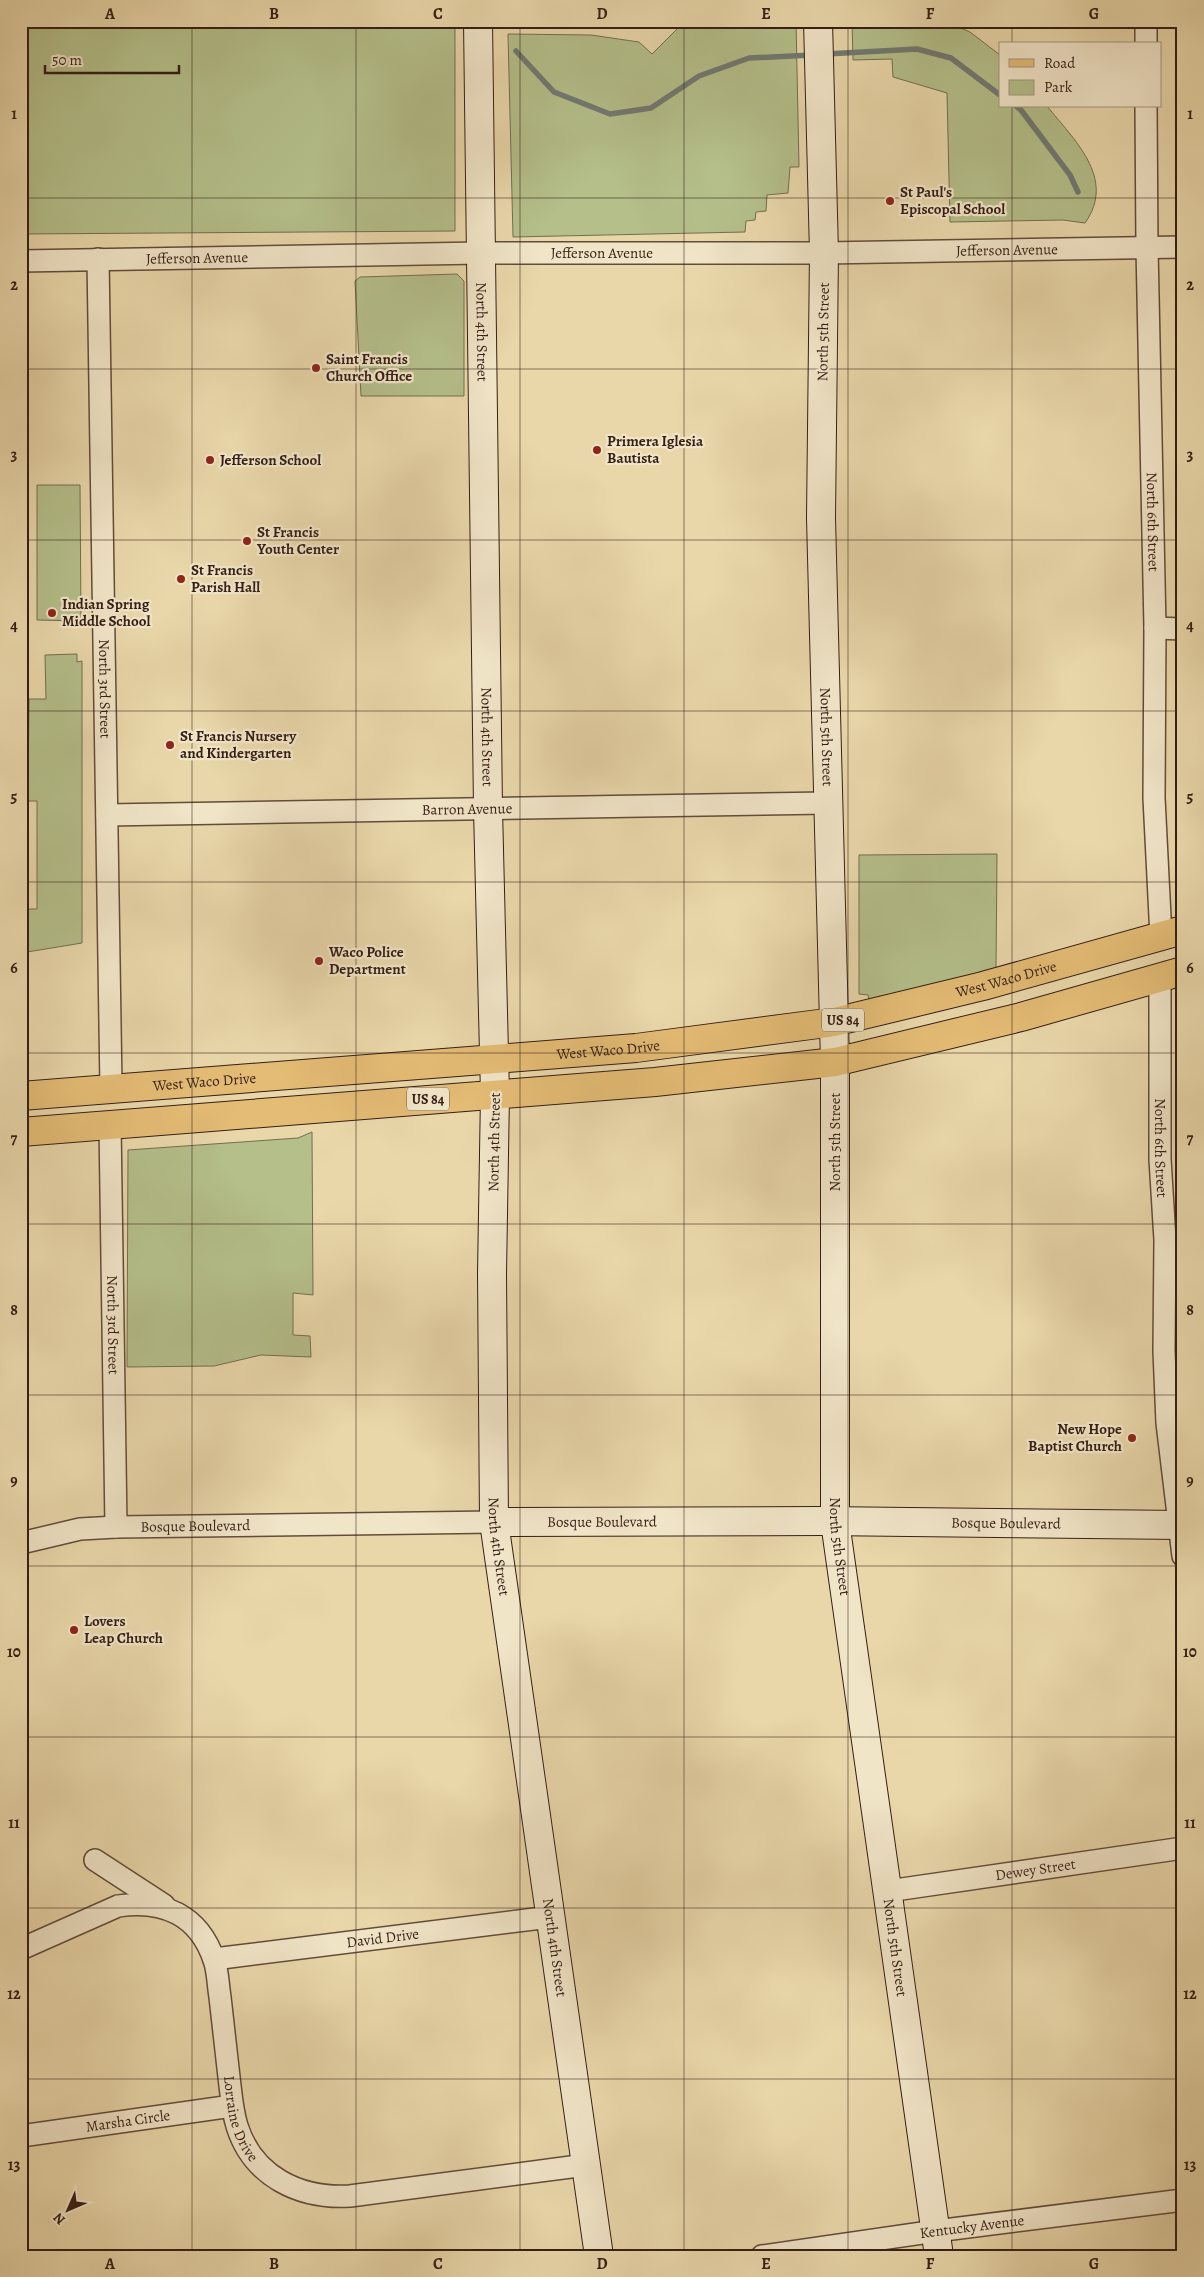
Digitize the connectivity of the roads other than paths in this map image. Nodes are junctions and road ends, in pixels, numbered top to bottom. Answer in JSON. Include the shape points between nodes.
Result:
{"nodes":[{"id":1,"x":478,"y":21,"type":"edge"},
{"id":2,"x":818,"y":21,"type":"edge"},
{"id":3,"x":1146,"y":21,"type":"edge"},
{"id":4,"x":1146,"y":42,"type":"edge"},
{"id":5,"x":1146,"y":108,"type":"edge"},
{"id":6,"x":1183,"y":247,"type":"edge"},
{"id":7,"x":1147,"y":248,"type":"junction"},
{"id":8,"x":480,"y":253,"type":"junction"},
{"id":9,"x":824,"y":254,"type":"junction"},
{"id":10,"x":98,"y":259,"type":"junction"},
{"id":11,"x":21,"y":261,"type":"edge"},
{"id":12,"x":1155,"y":628,"type":"junction"},
{"id":13,"x":1183,"y":628,"type":"edge"},
{"id":14,"x":828,"y":803,"type":"junction"},
{"id":15,"x":488,"y":809,"type":"junction"},
{"id":16,"x":107,"y":815,"type":"junction"},
{"id":17,"x":1172,"y":933,"type":"edge"},
{"id":18,"x":1172,"y":974,"type":"edge"},
{"id":19,"x":834,"y":1022,"type":"junction"},
{"id":20,"x":494,"y":1058,"type":"junction"},
{"id":21,"x":835,"y":1062,"type":"junction"},
{"id":22,"x":111,"y":1088,"type":"junction"},
{"id":23,"x":495,"y":1094,"type":"junction"},
{"id":24,"x":21,"y":1096,"type":"edge"},
{"id":25,"x":110,"y":1124,"type":"junction"},
{"id":26,"x":21,"y":1132,"type":"edge"},
{"id":27,"x":494,"y":1522,"type":"junction"},
{"id":28,"x":835,"y":1522,"type":"junction"},
{"id":29,"x":1181,"y":1525,"type":"edge"},
{"id":30,"x":116,"y":1527,"type":"junction"},
{"id":31,"x":21,"y":1543,"type":"edge"},
{"id":32,"x":1183,"y":1556,"type":"edge"},
{"id":33,"x":1183,"y":1848,"type":"edge"},
{"id":34,"x":95,"y":1860,"type":"dead end"},
{"id":35,"x":888,"y":1891,"type":"junction"},
{"id":36,"x":178,"y":1914,"type":"junction"},
{"id":37,"x":550,"y":1917,"type":"junction"},
{"id":38,"x":21,"y":1949,"type":"edge"},
{"id":39,"x":214,"y":1958,"type":"junction"},
{"id":40,"x":232,"y":2106,"type":"junction"},
{"id":41,"x":21,"y":2136,"type":"edge"},
{"id":42,"x":586,"y":2165,"type":"junction"},
{"id":43,"x":1183,"y":2200,"type":"edge"},
{"id":44,"x":938,"y":2243,"type":"edge"},
{"id":45,"x":599,"y":2256,"type":"edge"},
{"id":46,"x":762,"y":2256,"type":"edge"}],
"edges":[{"from":1,"to":8,"type":"main road","name":"North 4th Street"},
{"from":2,"to":9,"type":"main road","name":"North 5th Street"},
{"from":3,"to":4,"type":"street"},
{"from":5,"to":7,"type":"street","name":"North 6th Street"},
{"from":6,"to":7,"type":"street","name":"Jefferson Avenue"},
{"from":7,"to":9,"type":"street","name":"Jefferson Avenue"},
{"from":7,"to":12,"type":"street","name":"North 6th Street"},
{"from":8,"to":9,"type":"street","name":"Jefferson Avenue"},
{"from":8,"to":10,"type":"street","name":"Jefferson Avenue"},
{"from":8,"to":15,"type":"main road","name":"North 4th Street"},
{"from":9,"to":14,"type":"main road","name":"North 5th Street","via":[[821,518]]},
{"from":10,"to":11,"type":"street","name":"Jefferson Avenue"},
{"from":10,"to":16,"type":"street","name":"North 3rd Street"},
{"from":12,"to":13,"type":"street"},
{"from":12,"to":17,"type":"street","name":"North 6th Street","via":[[1154,798]]},
{"from":14,"to":15,"type":"street","name":"Barron Avenue"},
{"from":14,"to":19,"type":"main road","name":"North 5th Street"},
{"from":15,"to":16,"type":"street","name":"Barron Avenue"},
{"from":15,"to":20,"type":"main road","name":"North 4th Street"},
{"from":16,"to":22,"type":"street","name":"North 3rd Street"},
{"from":17,"to":19,"type":"main road","name":"West Waco Drive","number":"US 84","via":[[983,986]]},
{"from":18,"to":21,"type":"main road","number":"US 84","via":[[1021,1017]]},
{"from":18,"to":29,"type":"street","name":"North 6th Street","via":[[1160,1160],[1165,1240],[1164,1351],[1168,1423]]},
{"from":19,"to":20,"type":"main road","name":"West Waco Drive","number":"US 84","via":[[636,1048]]},
{"from":19,"to":21,"type":"main road","name":"North 5th Street"},
{"from":20,"to":22,"type":"main road","name":"West Waco Drive","number":"US 84"},
{"from":20,"to":23,"type":"main road","name":"North 4th Street"},
{"from":21,"to":23,"type":"main road","number":"US 84","via":[[665,1081]]},
{"from":21,"to":28,"type":"main road","name":"North 5th Street"},
{"from":22,"to":24,"type":"main road","name":"West Waco Drive","number":"US 84"},
{"from":23,"to":25,"type":"main road","number":"US 84"},
{"from":23,"to":27,"type":"main road","name":"North 4th Street","via":[[492,1274]]},
{"from":25,"to":26,"type":"main road","number":"US 84"},
{"from":25,"to":30,"type":"street","name":"North 3rd Street"},
{"from":27,"to":28,"type":"main road","name":"Bosque Boulevard"},
{"from":27,"to":30,"type":"street","name":"Bosque Boulevard"},
{"from":27,"to":37,"type":"main road","name":"North 4th Street"},
{"from":28,"to":29,"type":"main road","name":"Bosque Boulevard"},
{"from":28,"to":35,"type":"main road","name":"North 5th Street"},
{"from":29,"to":32,"type":"street","name":"North 6th Street"},
{"from":30,"to":31,"type":"street","name":"Bosque Boulevard","via":[[80,1528]]},
{"from":33,"to":35,"type":"street","name":"Dewey Street"},
{"from":34,"to":36,"type":"street"},
{"from":35,"to":44,"type":"main road","name":"North 5th Street"},
{"from":36,"to":38,"type":"street","name":"Lorraine Drive","via":[[150,1904],[118,1906]]},
{"from":36,"to":39,"type":"street","name":"Lorraine Drive","via":[[202,1934]]},
{"from":37,"to":39,"type":"street","name":"David Drive"},
{"from":37,"to":42,"type":"main road","name":"North 4th Street"},
{"from":39,"to":40,"type":"street","name":"Lorraine Drive"},
{"from":40,"to":41,"type":"street","name":"Marsha Circle"},
{"from":40,"to":42,"type":"street","name":"Lorraine Drive","via":[[242,2140],[264,2169],[291,2187],[312,2194],[350,2196]]},
{"from":42,"to":45,"type":"main road","name":"North 4th Street"},
{"from":43,"to":44,"type":"street","name":"Kentucky Avenue"},
{"from":44,"to":46,"type":"street","name":"Kentucky Avenue"}]}
